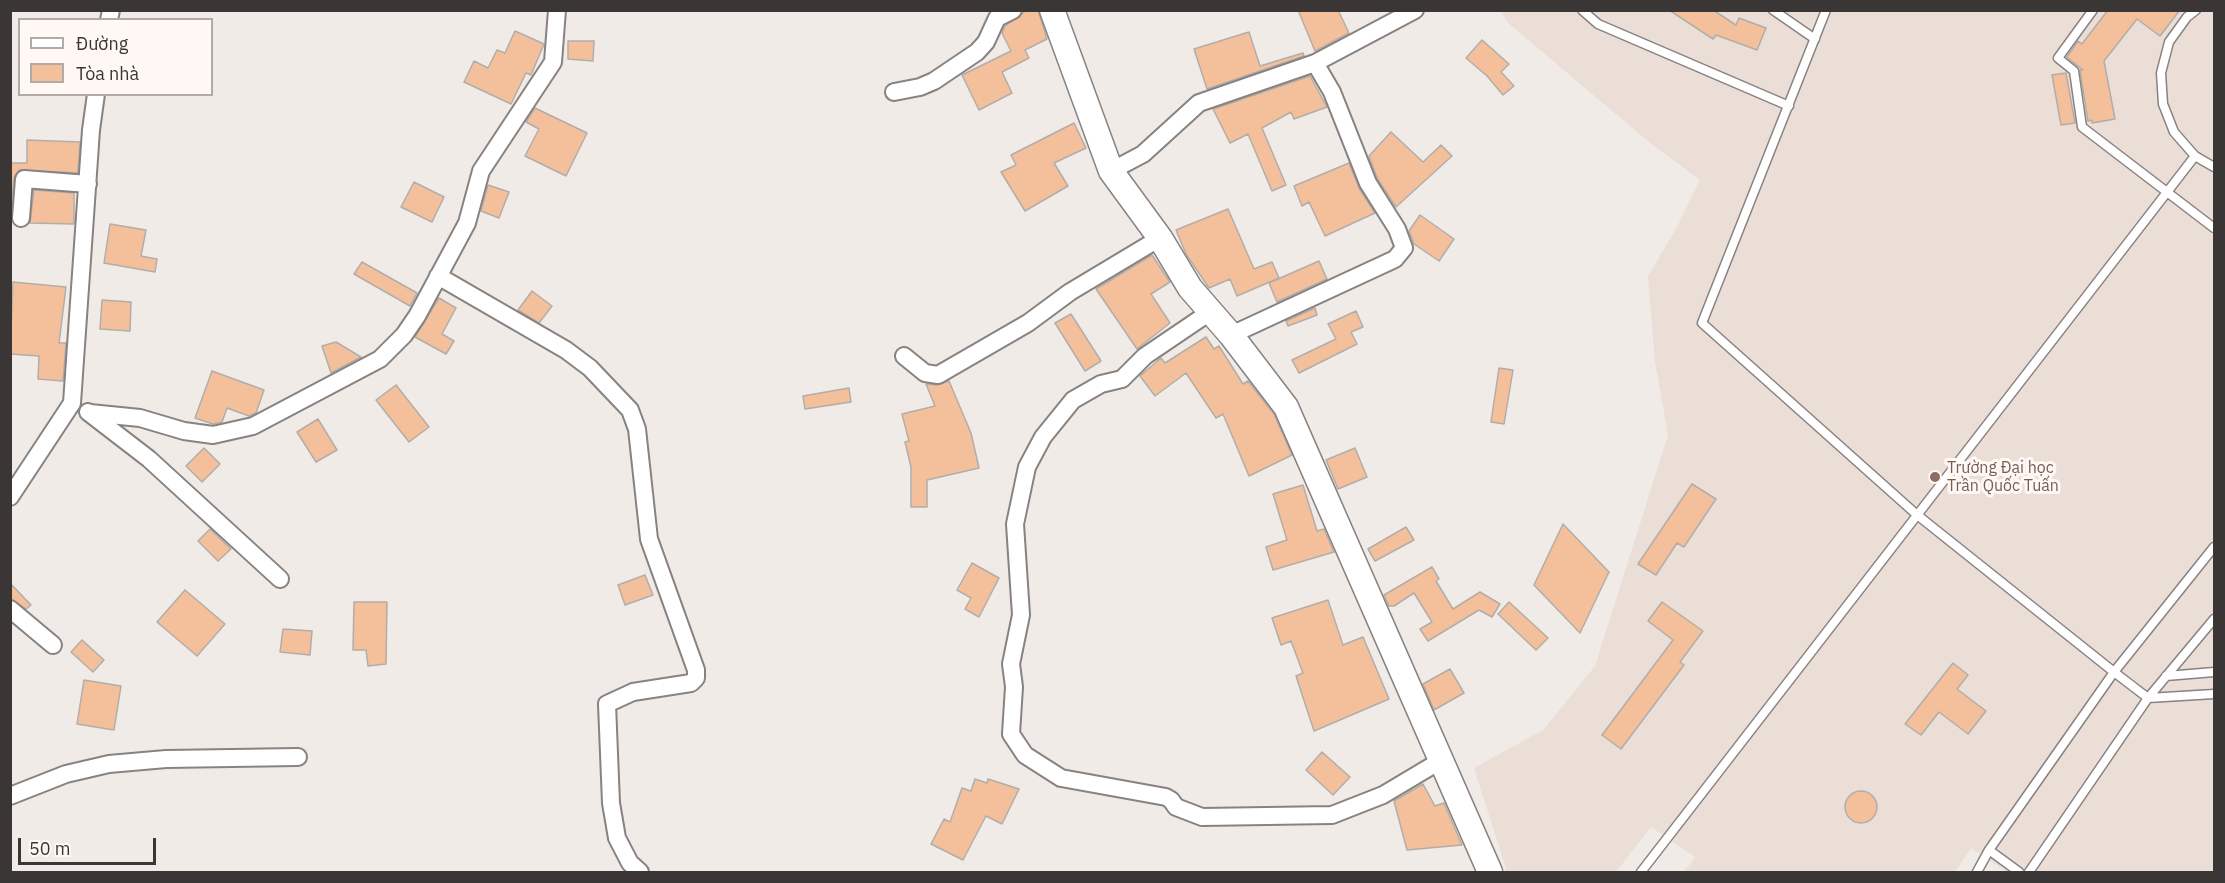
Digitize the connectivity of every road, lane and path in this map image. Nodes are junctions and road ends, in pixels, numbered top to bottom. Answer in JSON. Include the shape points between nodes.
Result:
{"nodes":[{"id":1,"x":557,"y":10,"type":"edge"},
{"id":2,"x":1013,"y":10,"type":"edge"},
{"id":3,"x":1052,"y":10,"type":"edge"},
{"id":4,"x":1415,"y":10,"type":"edge"},
{"id":5,"x":1582,"y":10,"type":"edge"},
{"id":6,"x":1773,"y":10,"type":"edge"},
{"id":7,"x":1826,"y":10,"type":"edge"},
{"id":8,"x":2093,"y":10,"type":"edge"},
{"id":9,"x":2196,"y":10,"type":"edge"},
{"id":10,"x":1815,"y":39,"type":"junction"},
{"id":11,"x":1315,"y":63,"type":"junction"},
{"id":12,"x":894,"y":92,"type":"dead end"},
{"id":13,"x":96,"y":96,"type":"edge"},
{"id":14,"x":1789,"y":106,"type":"junction"},
{"id":15,"x":2195,"y":156,"type":"junction"},
{"id":16,"x":2214,"y":167,"type":"edge"},
{"id":17,"x":1112,"y":171,"type":"junction"},
{"id":18,"x":88,"y":184,"type":"junction"},
{"id":19,"x":2167,"y":192,"type":"junction"},
{"id":20,"x":21,"y":218,"type":"dead end"},
{"id":21,"x":2214,"y":228,"type":"edge"},
{"id":22,"x":1160,"y":238,"type":"junction"},
{"id":23,"x":438,"y":276,"type":"junction"},
{"id":24,"x":1210,"y":312,"type":"junction"},
{"id":25,"x":1231,"y":335,"type":"junction"},
{"id":26,"x":904,"y":356,"type":"dead end"},
{"id":27,"x":72,"y":402,"type":"junction"},
{"id":28,"x":90,"y":412,"type":"junction"},
{"id":29,"x":10,"y":497,"type":"edge"},
{"id":30,"x":1916,"y":514,"type":"junction"},
{"id":31,"x":2214,"y":547,"type":"edge"},
{"id":32,"x":280,"y":579,"type":"dead end"},
{"id":33,"x":10,"y":609,"type":"edge"},
{"id":34,"x":2214,"y":619,"type":"edge"},
{"id":35,"x":53,"y":645,"type":"dead end"},
{"id":36,"x":2114,"y":672,"type":"junction"},
{"id":37,"x":2214,"y":672,"type":"edge"},
{"id":38,"x":2166,"y":676,"type":"junction"},
{"id":39,"x":2214,"y":694,"type":"edge"},
{"id":40,"x":2148,"y":698,"type":"junction"},
{"id":41,"x":298,"y":757,"type":"dead end"},
{"id":42,"x":1440,"y":760,"type":"junction"},
{"id":43,"x":10,"y":795,"type":"edge"},
{"id":44,"x":1989,"y":850,"type":"junction"},
{"id":45,"x":640,"y":873,"type":"edge"},
{"id":46,"x":1490,"y":873,"type":"edge"},
{"id":47,"x":1641,"y":873,"type":"edge"},
{"id":48,"x":1977,"y":873,"type":"edge"},
{"id":49,"x":2019,"y":873,"type":"edge"},
{"id":50,"x":2029,"y":873,"type":"edge"}],
"edges":[{"from":1,"to":23,"type":"street","via":[[553,62],[481,171],[467,223]]},
{"from":2,"to":12,"type":"street","via":[[998,18],[983,47],[945,74],[920,87]]},
{"from":3,"to":17,"type":"street"},
{"from":4,"to":11,"type":"street"},
{"from":5,"to":14,"type":"lane","via":[[1598,24]]},
{"from":6,"to":10,"type":"lane"},
{"from":7,"to":10,"type":"lane"},
{"from":8,"to":19,"type":"lane","via":[[2058,58],[2074,71],[2082,127]]},
{"from":9,"to":15,"type":"lane","via":[[2169,42],[2161,72],[2163,104],[2174,132]]},
{"from":10,"to":14,"type":"lane"},
{"from":11,"to":17,"type":"street","via":[[1199,103],[1143,154]]},
{"from":11,"to":25,"type":"street","via":[[1332,92],[1368,183],[1397,229],[1404,248],[1395,259]]},
{"from":13,"to":18,"type":"street"},
{"from":14,"to":30,"type":"lane","via":[[1702,323]]},
{"from":15,"to":16,"type":"lane"},
{"from":15,"to":19,"type":"lane"},
{"from":17,"to":22,"type":"street"},
{"from":18,"to":20,"type":"street","via":[[24,173]]},
{"from":18,"to":27,"type":"street"},
{"from":19,"to":21,"type":"lane"},
{"from":19,"to":30,"type":"lane"},
{"from":22,"to":24,"type":"street","via":[[1190,288]]},
{"from":22,"to":26,"type":"street","via":[[1078,286],[1028,323],[938,375],[925,373]]},
{"from":23,"to":28,"type":"street","via":[[404,335],[380,359],[253,426],[213,435],[140,418]]},
{"from":23,"to":45,"type":"street","via":[[590,368],[630,410],[637,429],[649,539],[696,670],[691,683],[633,692],[607,704],[611,803],[617,838]]},
{"from":24,"to":25,"type":"street"},
{"from":24,"to":42,"type":"street","via":[[1145,356],[1122,379],[1101,384],[1074,400],[1043,437],[1028,467],[1015,524],[1021,615],[1011,664],[1011,734],[1025,755],[1061,778],[1166,797],[1176,807],[1202,817],[1332,815],[1383,795]]},
{"from":25,"to":42,"type":"street","via":[[1286,407]]},
{"from":27,"to":28,"type":"street"},
{"from":27,"to":29,"type":"street"},
{"from":28,"to":32,"type":"street","via":[[149,459]]},
{"from":30,"to":36,"type":"lane"},
{"from":30,"to":47,"type":"lane"},
{"from":31,"to":36,"type":"lane"},
{"from":33,"to":35,"type":"street"},
{"from":34,"to":38,"type":"lane"},
{"from":36,"to":40,"type":"lane"},
{"from":36,"to":44,"type":"lane"},
{"from":37,"to":38,"type":"lane"},
{"from":38,"to":40,"type":"lane"},
{"from":39,"to":40,"type":"lane"},
{"from":40,"to":50,"type":"lane"},
{"from":41,"to":43,"type":"street","via":[[109,764],[66,774]]},
{"from":42,"to":46,"type":"street"},
{"from":44,"to":48,"type":"lane"},
{"from":44,"to":49,"type":"lane"}]}
